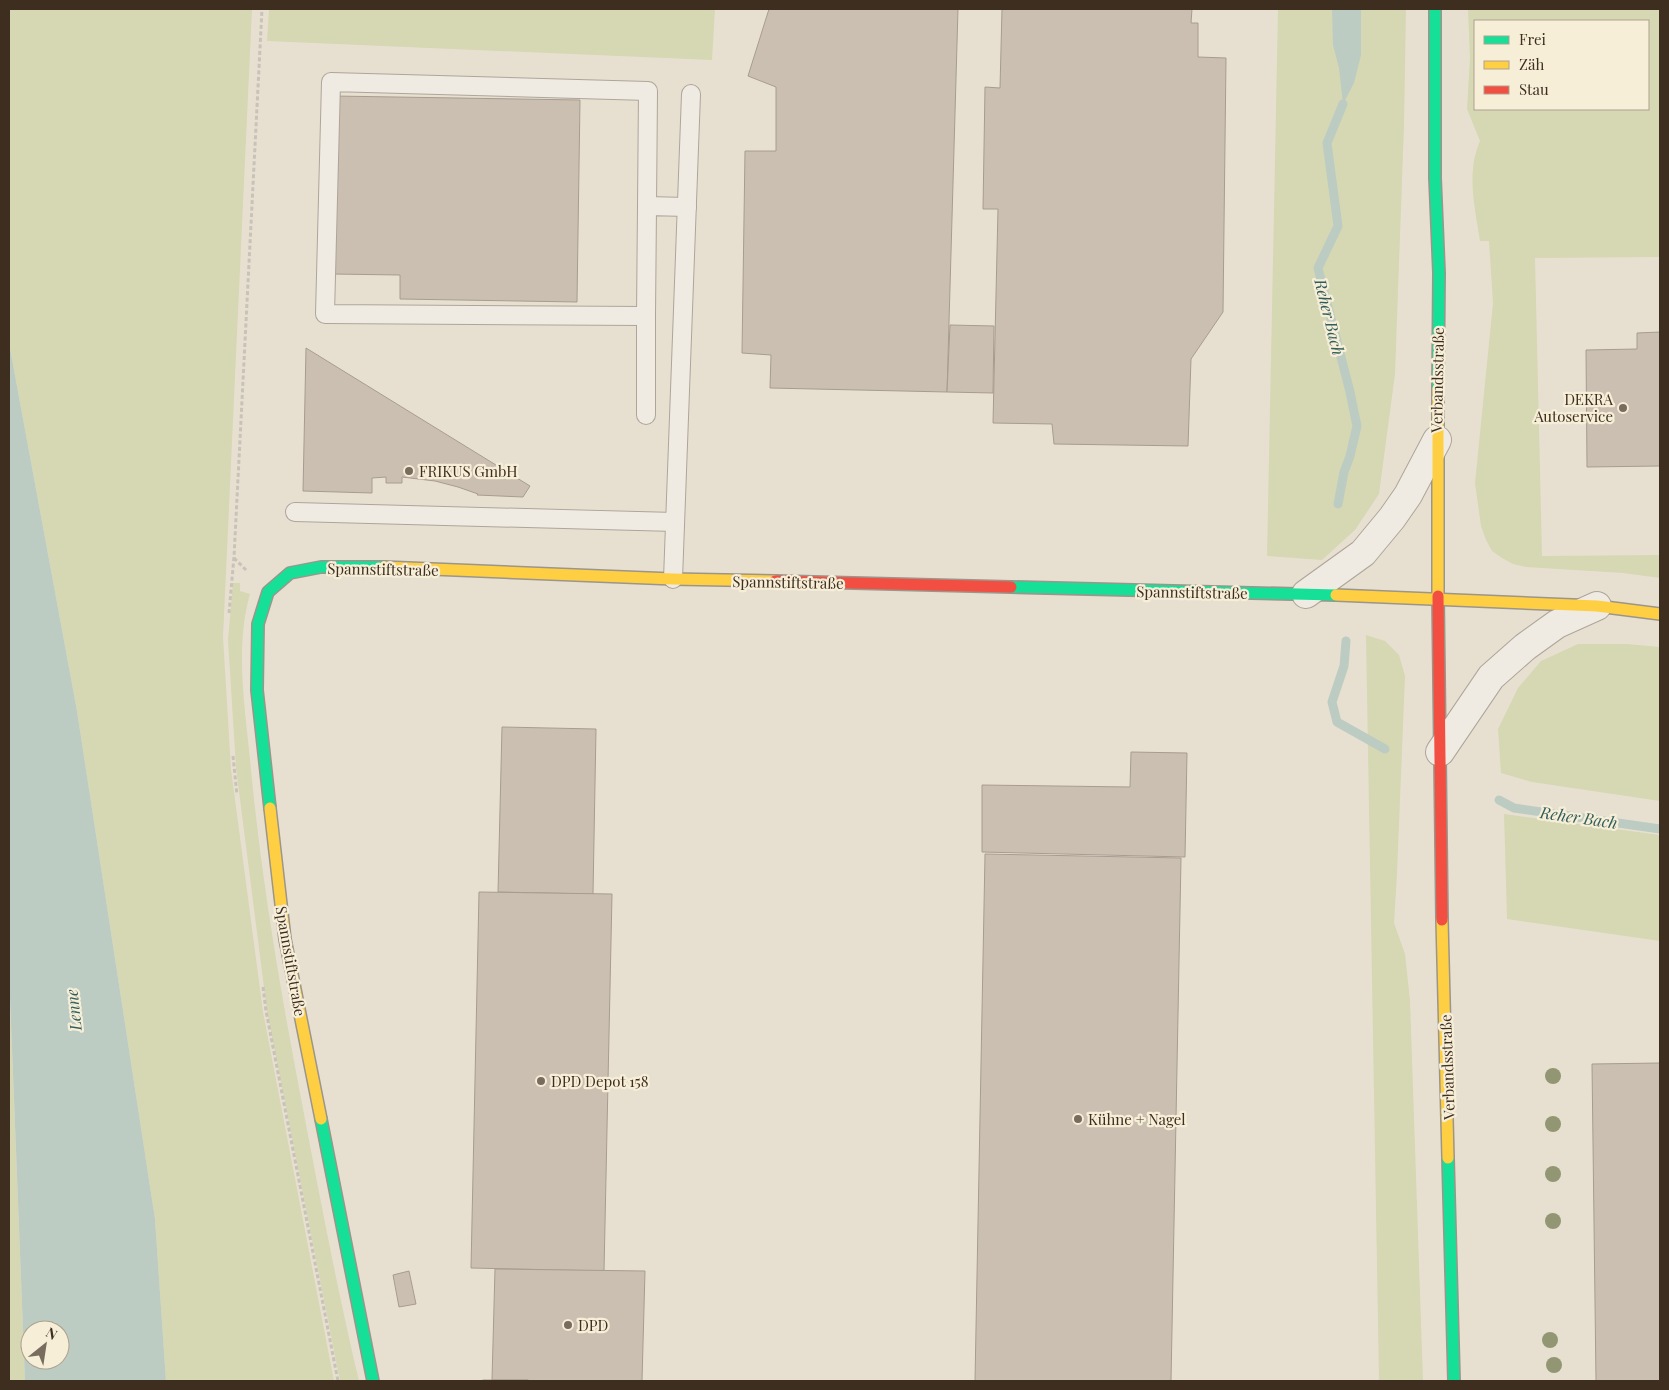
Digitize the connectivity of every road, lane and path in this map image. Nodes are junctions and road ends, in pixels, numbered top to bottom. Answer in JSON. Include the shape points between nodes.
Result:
{"nodes":[{"id":1,"x":1434,"y":9,"type":"edge"},
{"id":2,"x":691,"y":94,"type":"dead end"},
{"id":3,"x":647,"y":206,"type":"junction"},
{"id":4,"x":687,"y":207,"type":"junction"},
{"id":5,"x":646,"y":316,"type":"junction"},
{"id":6,"x":646,"y":415,"type":"dead end"},
{"id":7,"x":1437,"y":440,"type":"junction"},
{"id":8,"x":295,"y":512,"type":"dead end"},
{"id":9,"x":675,"y":522,"type":"junction"},
{"id":10,"x":673,"y":579,"type":"junction"},
{"id":11,"x":1306,"y":594,"type":"junction"},
{"id":12,"x":1438,"y":600,"type":"junction"},
{"id":13,"x":1597,"y":606,"type":"junction"},
{"id":14,"x":1660,"y":614,"type":"edge"},
{"id":15,"x":1440,"y":752,"type":"junction"},
{"id":16,"x":373,"y":1381,"type":"edge"},
{"id":17,"x":1454,"y":1381,"type":"edge"}],
"edges":[{"from":1,"to":7,"type":"street","name":"Verbandsstraße","via":[[1439,273]]},
{"from":2,"to":4,"type":"lane"},
{"from":3,"to":4,"type":"lane"},
{"from":3,"to":5,"type":"lane"},
{"from":3,"to":5,"type":"lane","via":[[648,91],[331,82],[325,314]]},
{"from":4,"to":9,"type":"lane"},
{"from":5,"to":6,"type":"lane"},
{"from":7,"to":11,"type":"street","via":[[1408,495],[1363,553]]},
{"from":7,"to":12,"type":"street","name":"Verbandsstraße"},
{"from":8,"to":9,"type":"lane"},
{"from":9,"to":10,"type":"lane"},
{"from":10,"to":11,"type":"street","name":"Spannstiftstraße"},
{"from":10,"to":16,"type":"street","name":"Spannstiftstraße","via":[[387,567],[321,568],[290,574],[268,592],[258,624],[257,690],[285,939]]},
{"from":11,"to":12,"type":"street","name":"Spannstiftstraße"},
{"from":12,"to":13,"type":"street","name":"Spannstiftstraße"},
{"from":12,"to":15,"type":"street","name":"Verbandsstraße"},
{"from":13,"to":14,"type":"street"},
{"from":13,"to":15,"type":"street","via":[[1557,624],[1492,677]]},
{"from":15,"to":17,"type":"street","name":"Verbandsstraße"}]}
